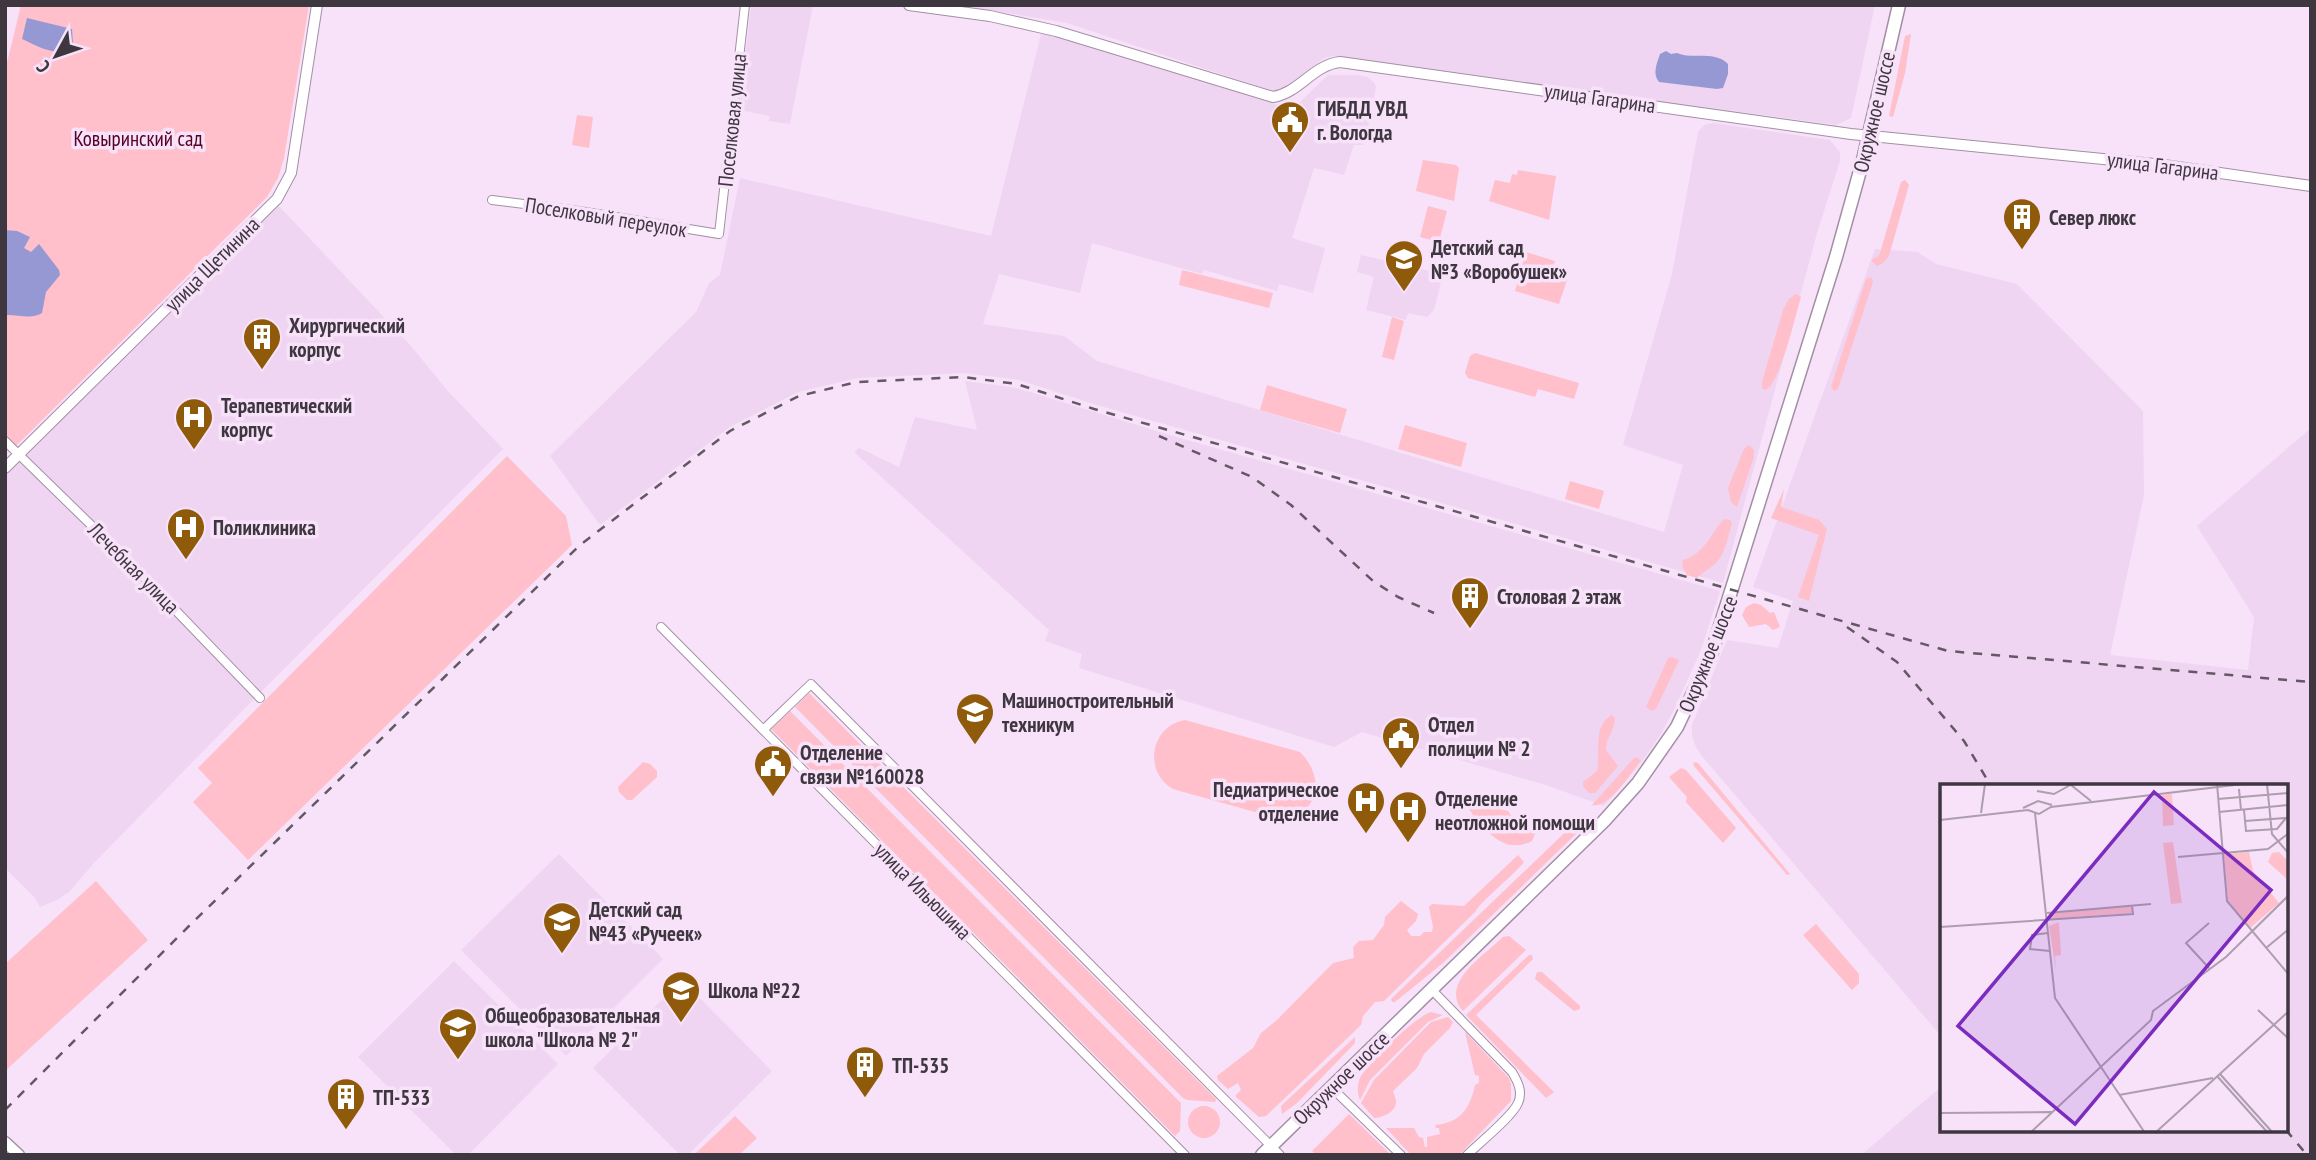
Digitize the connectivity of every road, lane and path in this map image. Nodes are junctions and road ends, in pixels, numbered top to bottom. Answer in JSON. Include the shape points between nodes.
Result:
{"nodes":[{"id":1,"x":317,"y":5,"type":"edge"},
{"id":2,"x":745,"y":5,"type":"edge"},
{"id":3,"x":909,"y":5,"type":"edge"},
{"id":4,"x":1899,"y":5,"type":"edge"},
{"id":5,"x":1869,"y":136,"type":"junction"},
{"id":6,"x":2311,"y":186,"type":"edge"},
{"id":7,"x":492,"y":200,"type":"dead end"},
{"id":8,"x":719,"y":234,"type":"joint"},
{"id":9,"x":5,"y":440,"type":"edge"},
{"id":10,"x":19,"y":454,"type":"junction"},
{"id":11,"x":5,"y":468,"type":"edge"},
{"id":12,"x":661,"y":627,"type":"dead end"},
{"id":13,"x":260,"y":698,"type":"dead end"},
{"id":14,"x":764,"y":729,"type":"junction"},
{"id":15,"x":1432,"y":990,"type":"junction"},
{"id":16,"x":1332,"y":1088,"type":"junction"},
{"id":17,"x":5,"y":1142,"type":"edge"},
{"id":18,"x":1271,"y":1152,"type":"edge"},
{"id":19,"x":19,"y":1155,"type":"edge"},
{"id":20,"x":1185,"y":1155,"type":"edge"},
{"id":21,"x":1401,"y":1155,"type":"edge"},
{"id":22,"x":1467,"y":1155,"type":"edge"}],
"edges":[{"from":1,"to":10,"type":"street","name":"улица Щетинина","via":[[291,173],[277,199]]},
{"from":2,"to":8,"type":"street","name":"Поселковая улица"},
{"from":3,"to":5,"type":"street","name":"улица Гагарина","via":[[1056,31],[1273,97],[1286,94],[1326,65],[1340,62]]},
{"from":4,"to":5,"type":"main road","name":"Окружное шоссе"},
{"from":5,"to":6,"type":"street","name":"улица Гагарина","via":[[2164,165]]},
{"from":5,"to":15,"type":"main road","name":"Окружное шоссе","via":[[1733,591],[1685,714],[1653,765],[1622,802]]},
{"from":7,"to":8,"type":"street","name":"Поселковый переулок"},
{"from":9,"to":10,"type":"street","name":"Лечебная улица"},
{"from":10,"to":11,"type":"street","name":"улица Щетинина"},
{"from":10,"to":13,"type":"street","name":"Лечебная улица"},
{"from":12,"to":14,"type":"street","name":"улица Ильюшина"},
{"from":14,"to":18,"type":"street","via":[[811,684]]},
{"from":14,"to":20,"type":"street","name":"улица Ильюшина"},
{"from":15,"to":16,"type":"main road","name":"Окружное шоссе"},
{"from":15,"to":22,"type":"street","via":[[1519,1084],[1520,1100],[1514,1110]]},
{"from":16,"to":18,"type":"main road","name":"Окружное шоссе"},
{"from":16,"to":21,"type":"street"},
{"from":17,"to":19,"type":"main road"}]}
